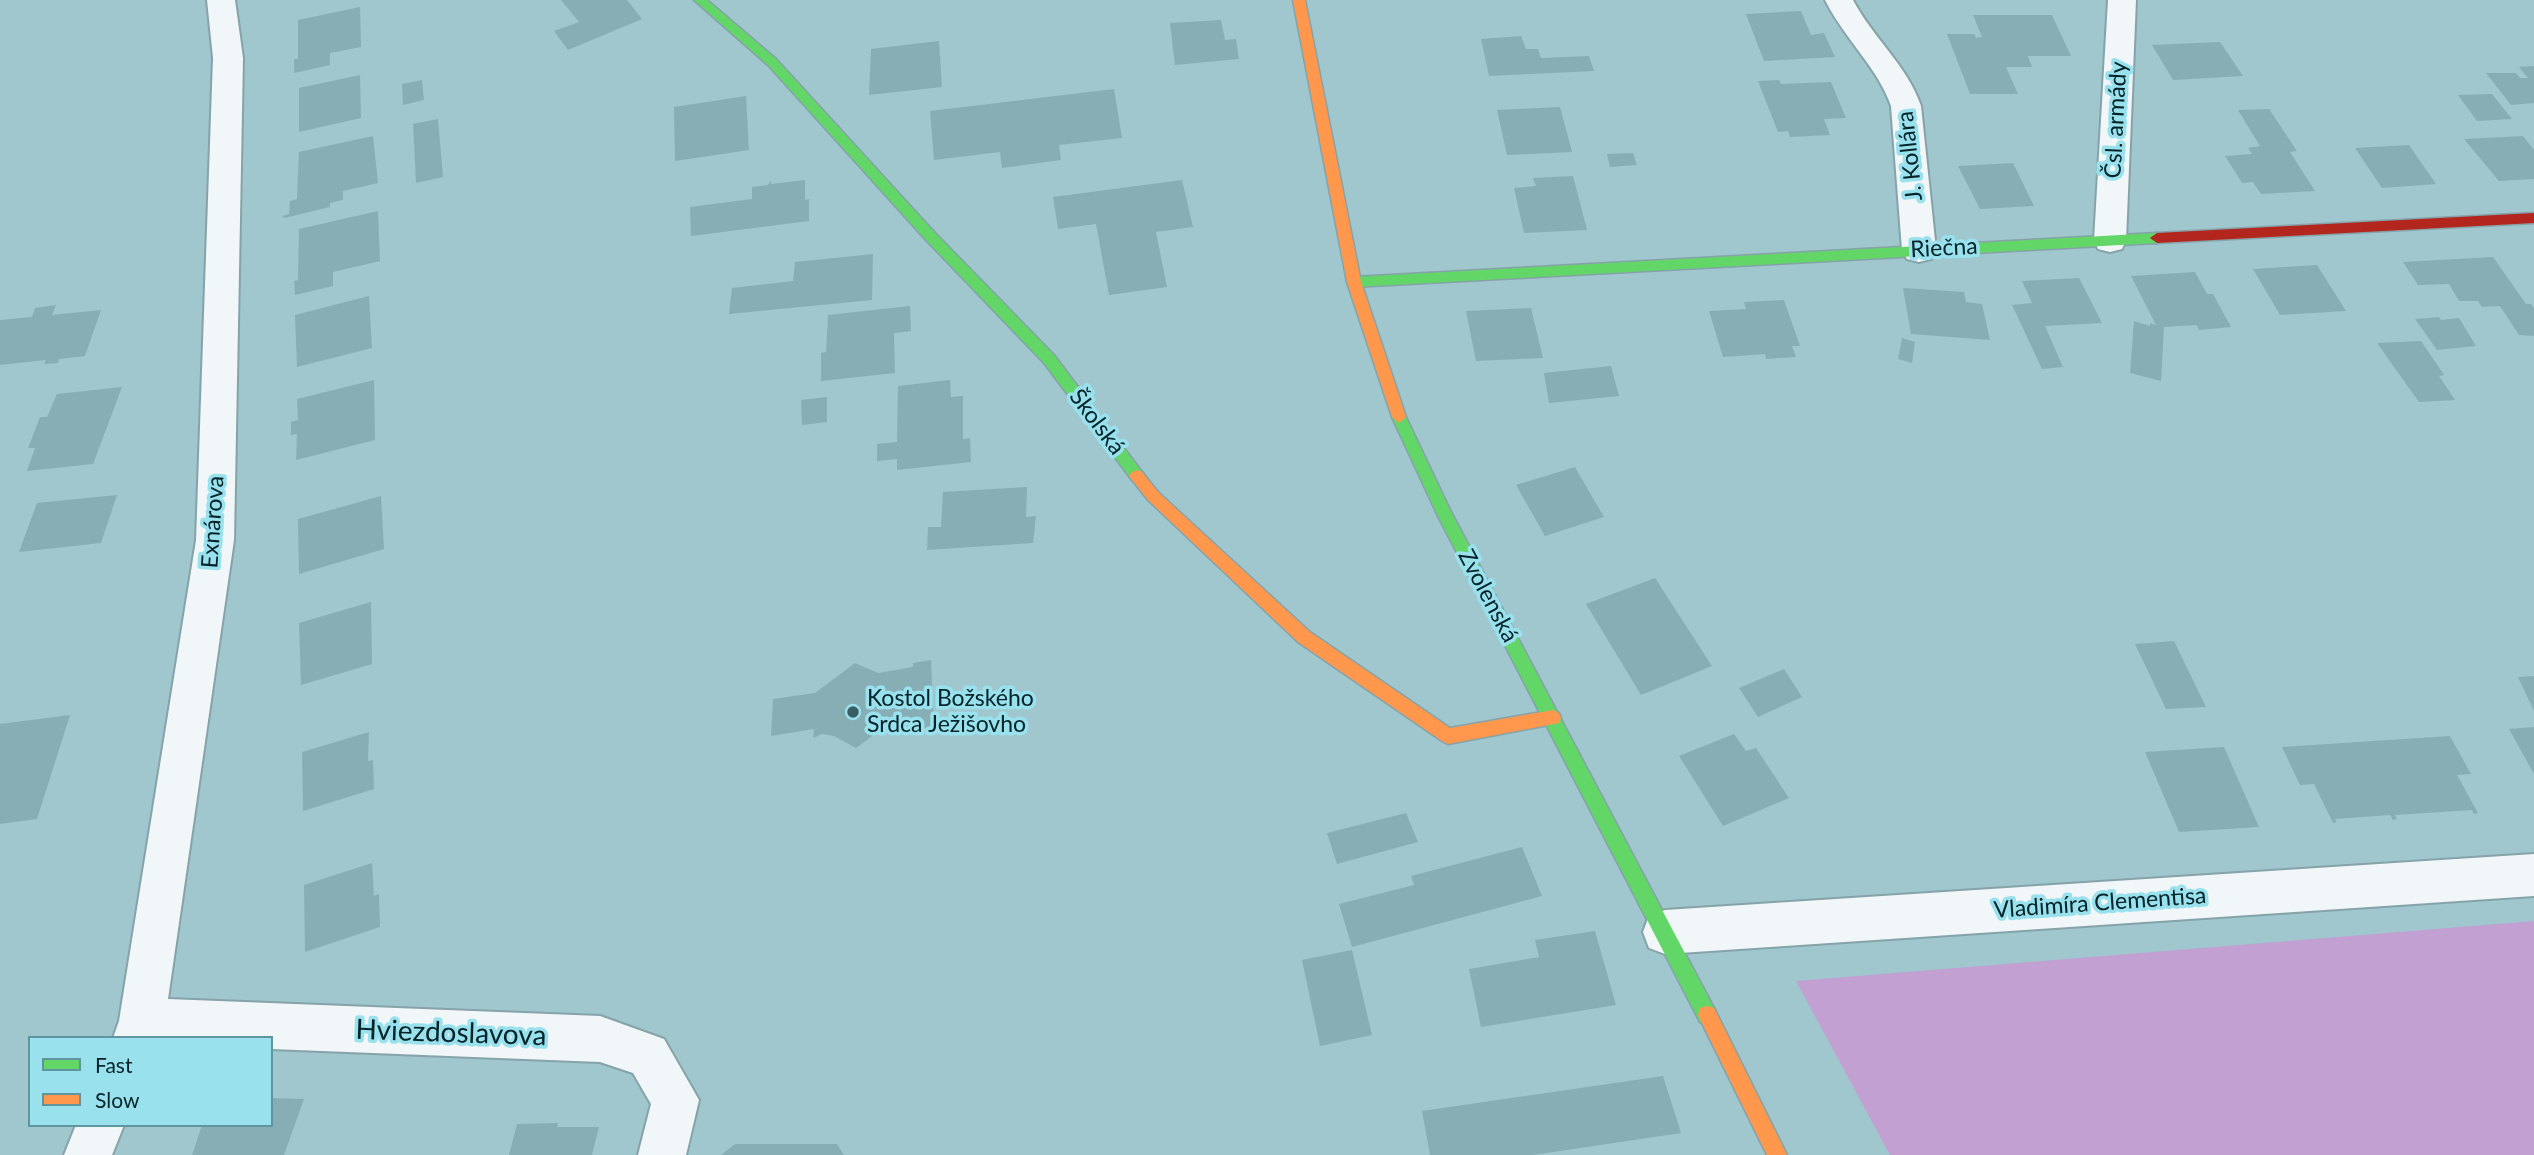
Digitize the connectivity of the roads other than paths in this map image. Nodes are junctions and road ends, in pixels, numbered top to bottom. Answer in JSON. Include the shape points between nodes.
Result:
{"nodes":[{"id":1,"x":221,"y":0,"type":"edge"},
{"id":2,"x":700,"y":0,"type":"edge"},
{"id":3,"x":1299,"y":0,"type":"edge"},
{"id":4,"x":1839,"y":0,"type":"edge"},
{"id":5,"x":2122,"y":0,"type":"edge"},
{"id":6,"x":2534,"y":218,"type":"edge"},
{"id":7,"x":2110,"y":240,"type":"junction"},
{"id":8,"x":1919,"y":250,"type":"junction"},
{"id":9,"x":1354,"y":282,"type":"junction"},
{"id":10,"x":1553,"y":718,"type":"junction"},
{"id":11,"x":2534,"y":875,"type":"edge"},
{"id":12,"x":1665,"y":932,"type":"junction"},
{"id":13,"x":139,"y":1030,"type":"edge"},
{"id":14,"x":99,"y":1127,"type":"edge"},
{"id":15,"x":88,"y":1155,"type":"edge"},
{"id":16,"x":662,"y":1155,"type":"edge"},
{"id":17,"x":1777,"y":1155,"type":"edge"}],
"edges":[{"from":1,"to":13,"type":"street","name":"Exnárova","via":[[228,58],[215,540]]},
{"from":2,"to":10,"type":"street","name":"Školská","via":[[772,62],[1049,359],[1153,496],[1304,637],[1448,736]]},
{"from":3,"to":9,"type":"street","name":"Zvolenská"},
{"from":4,"to":8,"type":"street","name":"J. Kollára","via":[[1899,85],[1906,106]]},
{"from":5,"to":7,"type":"street","name":"Čsl. armády"},
{"from":6,"to":7,"type":"street","name":"Riečna"},
{"from":7,"to":8,"type":"street","name":"Riečna"},
{"from":8,"to":9,"type":"street","name":"Riečna"},
{"from":9,"to":10,"type":"street","name":"Zvolenská","via":[[1395,408],[1444,513]]},
{"from":10,"to":12,"type":"street","name":"Zvolenská"},
{"from":11,"to":12,"type":"street","name":"Vladimíra Clementisa"},
{"from":12,"to":17,"type":"street","name":"Zvolenská"},
{"from":13,"to":16,"type":"street","name":"Hviezdoslavova","via":[[600,1039],[648,1055],[675,1100]]},
{"from":14,"to":15,"type":"street"}]}
